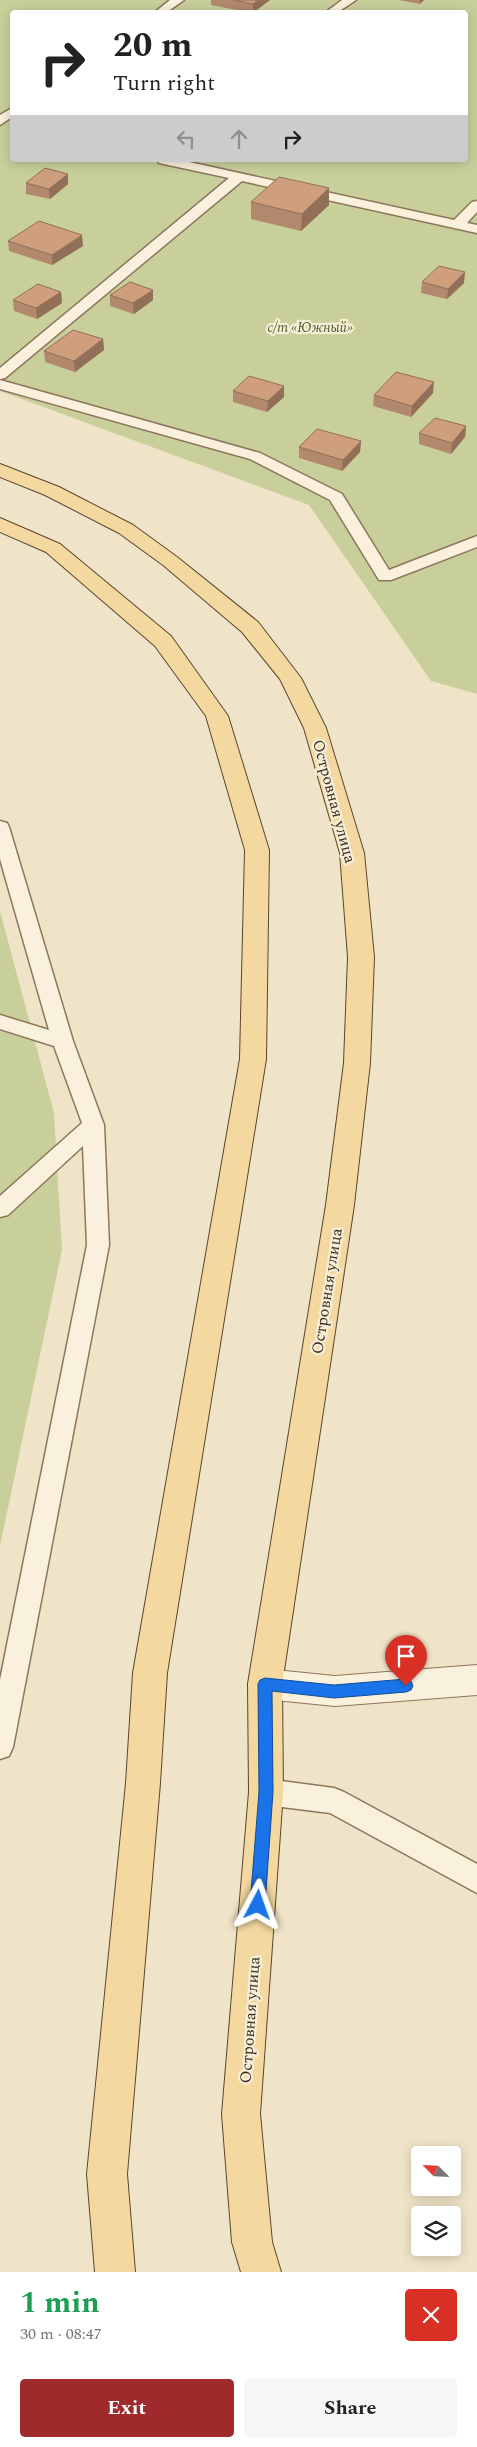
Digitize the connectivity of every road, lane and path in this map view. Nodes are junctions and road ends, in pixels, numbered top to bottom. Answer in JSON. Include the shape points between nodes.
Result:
{"nodes":[{"id":1,"x":178,"y":0,"type":"edge"},
{"id":2,"x":350,"y":0,"type":"edge"},
{"id":3,"x":163,"y":10,"type":"edge"},
{"id":4,"x":335,"y":10,"type":"edge"},
{"id":5,"x":172,"y":162,"type":"edge"},
{"id":6,"x":239,"y":177,"type":"junction"},
{"id":7,"x":477,"y":205,"type":"edge"},
{"id":8,"x":457,"y":225,"type":"junction"},
{"id":9,"x":477,"y":229,"type":"edge"},
{"id":10,"x":0,"y":375,"type":"edge"},
{"id":11,"x":0,"y":384,"type":"edge"},
{"id":12,"x":0,"y":470,"type":"edge"},
{"id":13,"x":0,"y":524,"type":"edge"},
{"id":14,"x":477,"y":541,"type":"edge"},
{"id":15,"x":0,"y":827,"type":"edge"},
{"id":16,"x":0,"y":1022,"type":"edge"},
{"id":17,"x":63,"y":1041,"type":"junction"},
{"id":18,"x":93,"y":1125,"type":"junction"},
{"id":19,"x":0,"y":1209,"type":"edge"},
{"id":20,"x":477,"y":1680,"type":"edge"},
{"id":21,"x":265,"y":1684,"type":"junction"},
{"id":22,"x":0,"y":1748,"type":"edge"},
{"id":23,"x":266,"y":1792,"type":"junction"},
{"id":24,"x":477,"y":1879,"type":"edge"},
{"id":25,"x":115,"y":2272,"type":"edge"},
{"id":26,"x":260,"y":2272,"type":"edge"}],
"edges":[{"from":1,"to":3,"type":"lane"},
{"from":2,"to":4,"type":"lane"},
{"from":5,"to":6,"type":"lane"},
{"from":6,"to":8,"type":"lane"},
{"from":6,"to":10,"type":"lane"},
{"from":7,"to":8,"type":"lane"},
{"from":8,"to":9,"type":"lane"},
{"from":11,"to":14,"type":"lane","via":[[255,456],[336,497],[385,577]]},
{"from":12,"to":21,"type":"main road","name":"Островная улица","via":[[52,491],[126,529],[250,627],[290,678],[315,728],[352,853],[361,957],[357,1064],[340,1205]]},
{"from":13,"to":25,"type":"main road","via":[[52,548],[163,641],[217,716],[257,850],[253,1059],[150,1673],[143,1783],[106,2174]]},
{"from":15,"to":17,"type":"lane"},
{"from":16,"to":17,"type":"lane"},
{"from":17,"to":18,"type":"lane"},
{"from":18,"to":19,"type":"lane"},
{"from":18,"to":22,"type":"lane","via":[[98,1245]]},
{"from":20,"to":21,"type":"street","via":[[334,1691]]},
{"from":21,"to":23,"type":"main road","name":"Островная улица"},
{"from":23,"to":24,"type":"lane","via":[[334,1801]]},
{"from":23,"to":26,"type":"main road","name":"Островная улица","via":[[242,2114],[252,2242]]}]}
